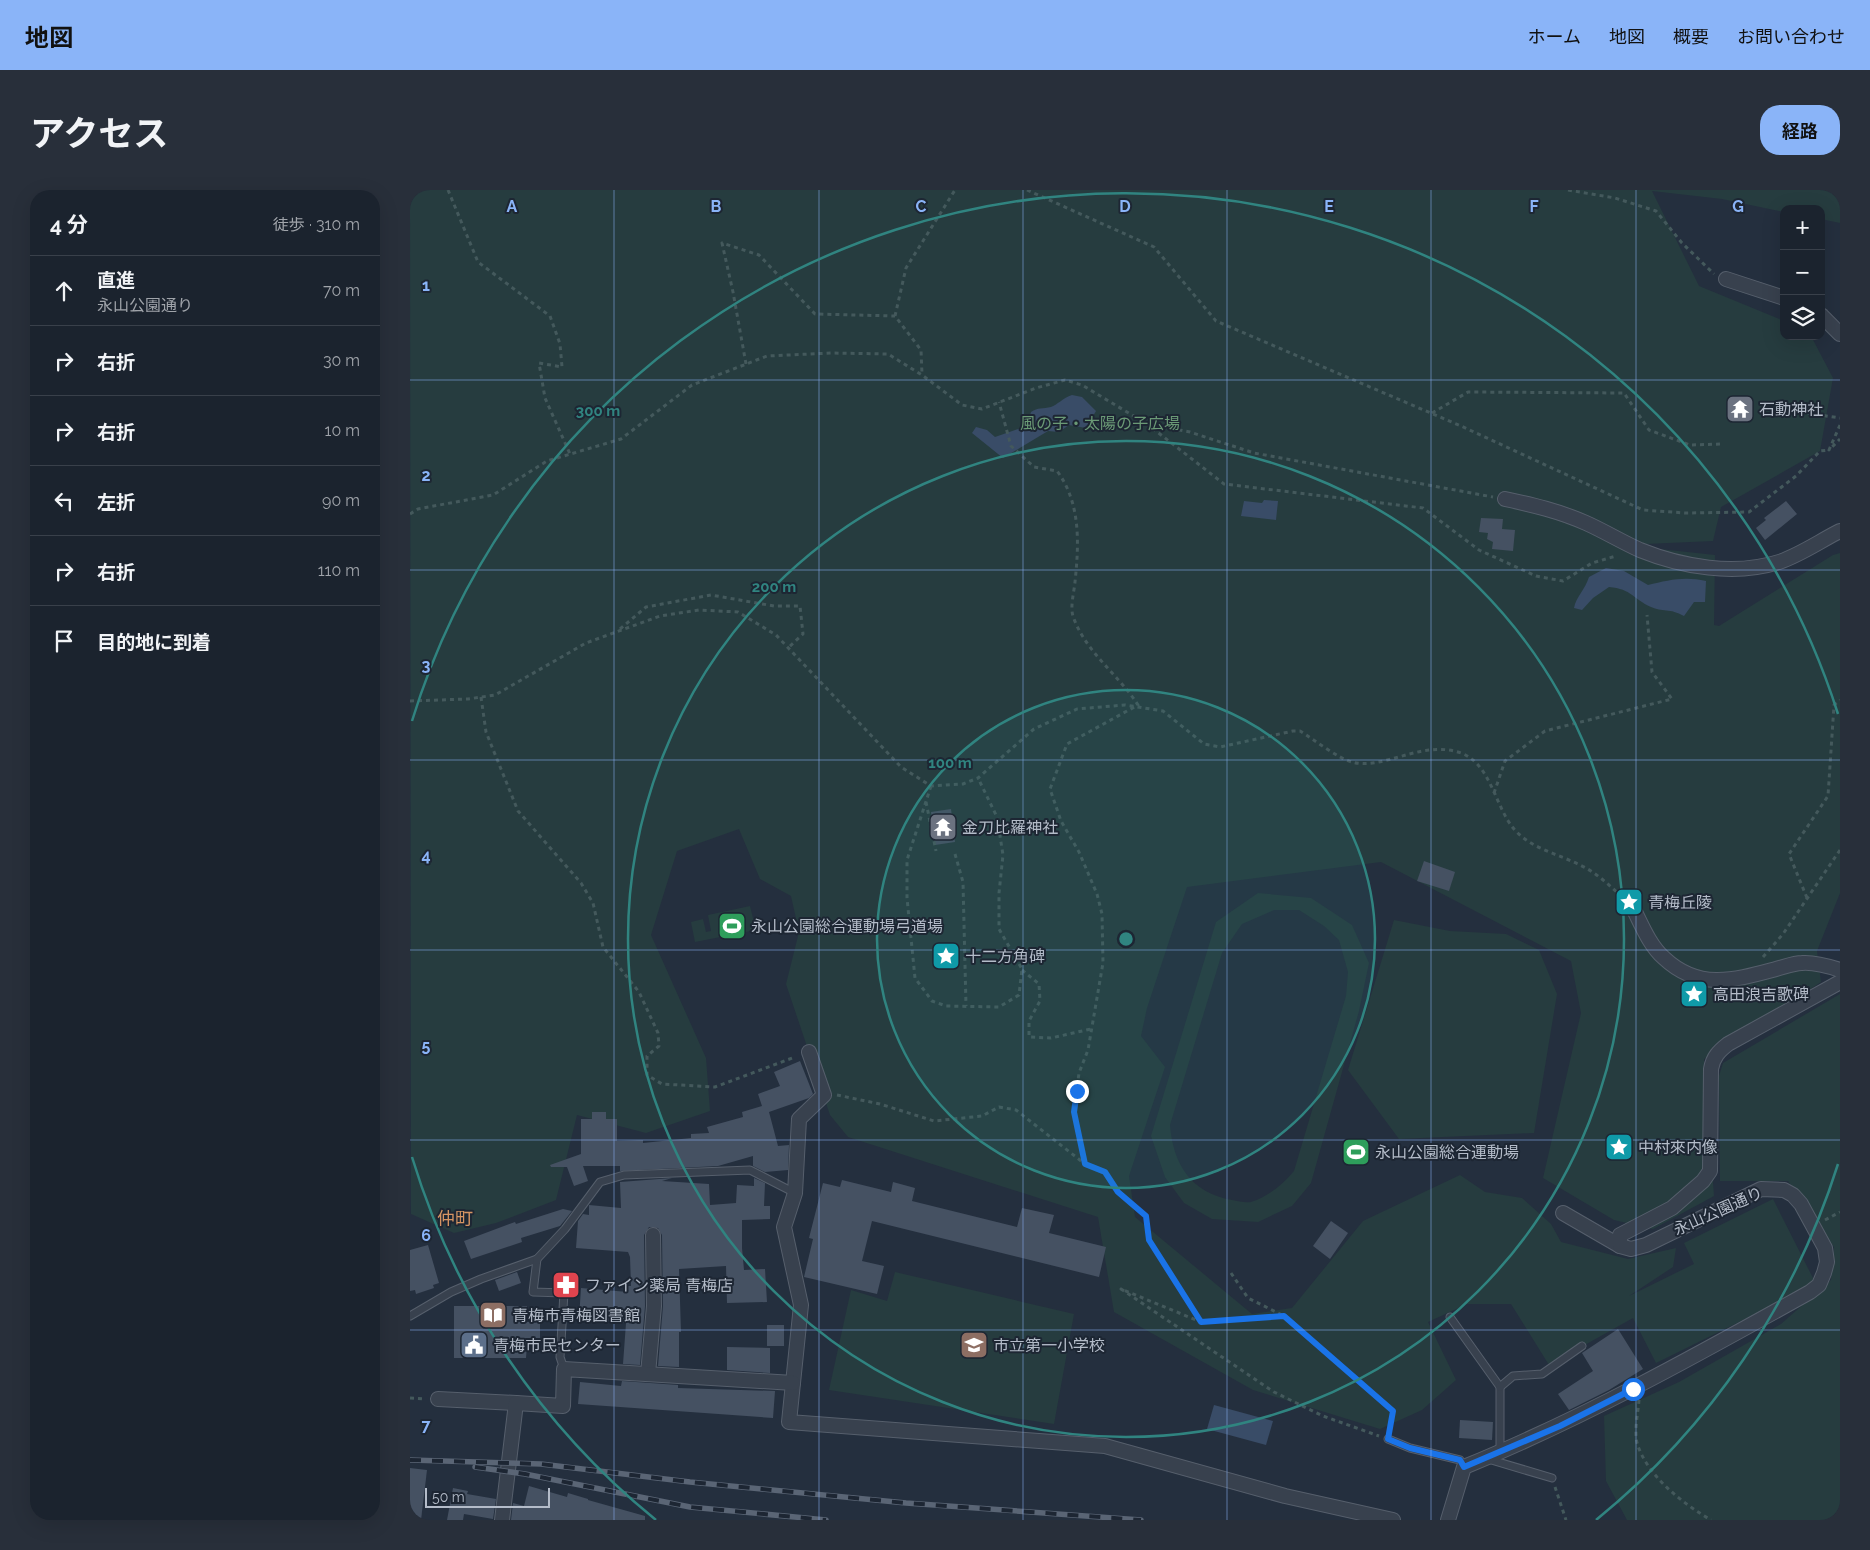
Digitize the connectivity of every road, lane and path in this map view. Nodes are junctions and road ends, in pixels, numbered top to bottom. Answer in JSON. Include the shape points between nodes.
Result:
{"nodes":[{"id":1,"x":448,"y":190,"type":"edge"},
{"id":2,"x":955,"y":190,"type":"edge"},
{"id":3,"x":1027,"y":190,"type":"edge"},
{"id":4,"x":1568,"y":190,"type":"edge"},
{"id":5,"x":1726,"y":280,"type":"joint"},
{"id":6,"x":1780,"y":297,"type":"edge"},
{"id":7,"x":894,"y":316,"type":"junction"},
{"id":8,"x":1825,"y":320,"type":"edge"},
{"id":9,"x":1840,"y":334,"type":"edge"},
{"id":10,"x":746,"y":364,"type":"junction"},
{"id":11,"x":922,"y":375,"type":"junction"},
{"id":12,"x":999,"y":402,"type":"junction"},
{"id":13,"x":1800,"y":412,"type":"dead end"},
{"id":14,"x":1431,"y":413,"type":"junction"},
{"id":15,"x":1840,"y":418,"type":"edge"},
{"id":16,"x":1146,"y":424,"type":"junction"},
{"id":17,"x":1840,"y":425,"type":"edge"},
{"id":18,"x":1840,"y":439,"type":"edge"},
{"id":19,"x":1720,"y":444,"type":"dead end"},
{"id":20,"x":1829,"y":450,"type":"junction"},
{"id":21,"x":570,"y":454,"type":"junction"},
{"id":22,"x":1505,"y":499,"type":"joint"},
{"id":23,"x":410,"y":514,"type":"edge"},
{"id":24,"x":1840,"y":531,"type":"edge"},
{"id":25,"x":1639,"y":549,"type":"junction"},
{"id":26,"x":1647,"y":615,"type":"dead end"},
{"id":27,"x":617,"y":632,"type":"junction"},
{"id":28,"x":789,"y":647,"type":"junction"},
{"id":29,"x":481,"y":697,"type":"junction"},
{"id":30,"x":1840,"y":700,"type":"edge"},
{"id":31,"x":410,"y":701,"type":"edge"},
{"id":32,"x":1138,"y":706,"type":"junction"},
{"id":33,"x":978,"y":778,"type":"junction"},
{"id":34,"x":931,"y":786,"type":"junction"},
{"id":35,"x":1494,"y":793,"type":"junction"},
{"id":36,"x":926,"y":802,"type":"junction"},
{"id":37,"x":1840,"y":850,"type":"edge"},
{"id":38,"x":936,"y":851,"type":"dead end"},
{"id":39,"x":955,"y":854,"type":"dead end"},
{"id":40,"x":1807,"y":898,"type":"junction"},
{"id":41,"x":1632,"y":906,"type":"joint"},
{"id":42,"x":1022,"y":969,"type":"junction"},
{"id":43,"x":1840,"y":970,"type":"edge"},
{"id":44,"x":1746,"y":977,"type":"junction"},
{"id":45,"x":1840,"y":982,"type":"edge"},
{"id":46,"x":966,"y":1006,"type":"junction"},
{"id":47,"x":1091,"y":1029,"type":"junction"},
{"id":48,"x":809,"y":1052,"type":"joint"},
{"id":49,"x":824,"y":1095,"type":"junction"},
{"id":50,"x":1085,"y":1164,"type":"junction"},
{"id":51,"x":794,"y":1192,"type":"junction"},
{"id":52,"x":1563,"y":1213,"type":"dead end"},
{"id":53,"x":653,"y":1235,"type":"dead end"},
{"id":54,"x":1620,"y":1246,"type":"junction"},
{"id":55,"x":537,"y":1259,"type":"junction"},
{"id":56,"x":1231,"y":1273,"type":"dead end"},
{"id":57,"x":410,"y":1316,"type":"edge"},
{"id":58,"x":1284,"y":1316,"type":"junction"},
{"id":59,"x":1450,"y":1318,"type":"dead end"},
{"id":60,"x":1201,"y":1322,"type":"junction"},
{"id":61,"x":1582,"y":1346,"type":"dead end"},
{"id":62,"x":564,"y":1369,"type":"junction"},
{"id":63,"x":648,"y":1374,"type":"junction"},
{"id":64,"x":793,"y":1383,"type":"junction"},
{"id":65,"x":1500,"y":1387,"type":"junction"},
{"id":66,"x":1633,"y":1389,"type":"junction"},
{"id":67,"x":438,"y":1399,"type":"dead end"},
{"id":68,"x":516,"y":1403,"type":"junction"},
{"id":69,"x":1388,"y":1439,"type":"junction"},
{"id":70,"x":1500,"y":1452,"type":"junction"},
{"id":71,"x":1485,"y":1458,"type":"junction"},
{"id":72,"x":1464,"y":1467,"type":"junction"},
{"id":73,"x":1552,"y":1478,"type":"joint"},
{"id":74,"x":502,"y":1520,"type":"edge"},
{"id":75,"x":1393,"y":1520,"type":"edge"},
{"id":76,"x":1448,"y":1520,"type":"edge"},
{"id":77,"x":1566,"y":1520,"type":"edge"},
{"id":78,"x":1711,"y":1520,"type":"edge"}],
"edges":[{"from":1,"to":21,"type":"path","via":[[478,262],[550,316],[560,344],[562,367],[539,363],[544,398]]},
{"from":2,"to":7,"type":"path","via":[[906,268]]},
{"from":3,"to":14,"type":"path","via":[[1154,247],[1216,321]]},
{"from":4,"to":5,"type":"path","via":[[1615,198],[1656,211],[1682,243],[1712,272]]},
{"from":5,"to":6,"type":"street"},
{"from":7,"to":10,"type":"path","via":[[815,314],[759,255],[722,243]]},
{"from":7,"to":11,"type":"path","via":[[921,350]]},
{"from":8,"to":9,"type":"street"},
{"from":10,"to":11,"type":"path","via":[[768,356],[888,354]]},
{"from":10,"to":21,"type":"path","via":[[692,384],[621,439]]},
{"from":11,"to":12,"type":"path","via":[[962,405],[982,409]]},
{"from":12,"to":16,"type":"path","via":[[1066,380],[1082,384]]},
{"from":12,"to":32,"type":"path","via":[[1011,446],[1034,467],[1057,471],[1068,485],[1078,528],[1072,614],[1085,642],[1126,686]]},
{"from":13,"to":15,"type":"path"},
{"from":14,"to":19,"type":"path","via":[[1468,392],[1624,393],[1648,430],[1690,445]]},
{"from":14,"to":20,"type":"path","via":[[1643,510],[1749,512],[1796,476],[1820,451]]},
{"from":16,"to":22,"type":"path","via":[[1190,432],[1280,459]]},
{"from":16,"to":25,"type":"path","via":[[1224,484],[1423,508],[1479,550],[1536,576],[1562,581],[1592,563]]},
{"from":17,"to":20,"type":"path"},
{"from":18,"to":20,"type":"path"},
{"from":21,"to":23,"type":"path","via":[[548,461],[493,495],[418,509]]},
{"from":22,"to":25,"type":"street","via":[[1548,508]]},
{"from":24,"to":25,"type":"street","via":[[1794,556],[1737,570],[1668,560]]},
{"from":26,"to":35,"type":"path","via":[[1652,672],[1672,698],[1545,731],[1505,761]]},
{"from":27,"to":28,"type":"path","via":[[660,616],[699,610],[738,612],[776,635]]},
{"from":27,"to":28,"type":"path","via":[[646,607],[711,595],[774,606],[800,606],[803,634]]},
{"from":27,"to":29,"type":"path","via":[[586,643],[495,695]]},
{"from":28,"to":34,"type":"path","via":[[902,766]]},
{"from":29,"to":31,"type":"path"},
{"from":29,"to":48,"type":"path","via":[[486,732],[518,811],[581,884],[592,903],[603,947],[639,992],[658,1033],[659,1046],[646,1056],[646,1075],[662,1084],[715,1087]]},
{"from":30,"to":40,"type":"path","via":[[1834,705],[1828,796],[1789,854]]},
{"from":32,"to":33,"type":"path","via":[[1077,709],[1054,718],[1019,741]]},
{"from":32,"to":35,"type":"path","via":[[1163,711],[1204,744],[1220,748],[1300,731],[1352,762],[1372,762],[1425,750],[1446,749],[1462,753],[1475,762]]},
{"from":32,"to":47,"type":"path","via":[[1067,744],[1050,789],[1061,821],[1097,894],[1102,914],[1103,963]]},
{"from":33,"to":34,"type":"path","via":[[963,784]]},
{"from":33,"to":42,"type":"path","via":[[998,817],[1003,855],[999,929]]},
{"from":34,"to":36,"type":"path"},
{"from":35,"to":41,"type":"path","via":[[1513,829],[1528,842],[1602,878]]},
{"from":36,"to":38,"type":"path"},
{"from":36,"to":46,"type":"path","via":[[907,860],[907,898],[915,978],[932,1001],[946,1006]]},
{"from":37,"to":40,"type":"path"},
{"from":39,"to":46,"type":"path","via":[[962,882]]},
{"from":40,"to":44,"type":"path"},
{"from":41,"to":44,"type":"street","via":[[1652,943],[1664,958],[1684,972],[1708,981]]},
{"from":42,"to":46,"type":"path","via":[[1019,995],[999,1007]]},
{"from":42,"to":47,"type":"path","via":[[1039,984],[1040,1001],[1029,1021],[1028,1037],[1051,1038]]},
{"from":43,"to":44,"type":"street","via":[[1801,963]]},
{"from":45,"to":54,"type":"street","name":"永山公園通り","via":[[1719,1051],[1711,1069],[1710,1171],[1704,1182],[1672,1208],[1620,1235]]},
{"from":47,"to":50,"type":"path","via":[[1088,1050],[1078,1073],[1074,1112]]},
{"from":48,"to":49,"type":"street"},
{"from":49,"to":50,"type":"path","via":[[845,1095],[934,1122],[982,1116],[1000,1107],[1016,1110]]},
{"from":49,"to":51,"type":"street","via":[[799,1119]]},
{"from":50,"to":60,"type":"path","via":[[1105,1172],[1118,1192],[1146,1216],[1149,1240]]},
{"from":51,"to":55,"type":"lane","via":[[750,1170],[614,1177],[600,1182],[565,1229]]},
{"from":51,"to":64,"type":"street","via":[[784,1227],[801,1305]]},
{"from":52,"to":54,"type":"street"},
{"from":53,"to":63,"type":"street","via":[[654,1306]]},
{"from":54,"to":66,"type":"street","name":"永山公園通り","via":[[1631,1249],[1646,1245],[1761,1189],[1772,1188],[1793,1195],[1801,1204],[1825,1248],[1827,1262],[1819,1285],[1810,1292]]},
{"from":55,"to":57,"type":"lane","via":[[481,1279]]},
{"from":55,"to":62,"type":"lane","via":[[533,1292],[564,1293],[560,1357]]},
{"from":56,"to":58,"type":"path","via":[[1248,1298]]},
{"from":58,"to":60,"type":"path"},
{"from":58,"to":69,"type":"path","via":[[1393,1411]]},
{"from":59,"to":65,"type":"lane"},
{"from":60,"to":69,"type":"path","via":[[1121,1289],[1274,1392],[1323,1416]]},
{"from":61,"to":65,"type":"lane","via":[[1542,1374],[1513,1376]]},
{"from":62,"to":63,"type":"street"},
{"from":62,"to":68,"type":"street","via":[[563,1406]]},
{"from":63,"to":64,"type":"street"},
{"from":64,"to":75,"type":"street","via":[[789,1422],[1105,1446],[1285,1496]]},
{"from":65,"to":70,"type":"lane"},
{"from":66,"to":70,"type":"street","name":"永山公園通り"},
{"from":66,"to":78,"type":"path","via":[[1639,1400],[1636,1432],[1645,1462],[1660,1481]]},
{"from":67,"to":68,"type":"street"},
{"from":68,"to":74,"type":"street"},
{"from":69,"to":72,"type":"lane","via":[[1460,1460]]},
{"from":70,"to":71,"type":"street","name":"永山公園通り"},
{"from":71,"to":72,"type":"street","name":"永山公園通り"},
{"from":71,"to":73,"type":"lane"},
{"from":72,"to":76,"type":"street"},
{"from":73,"to":77,"type":"path"}]}
